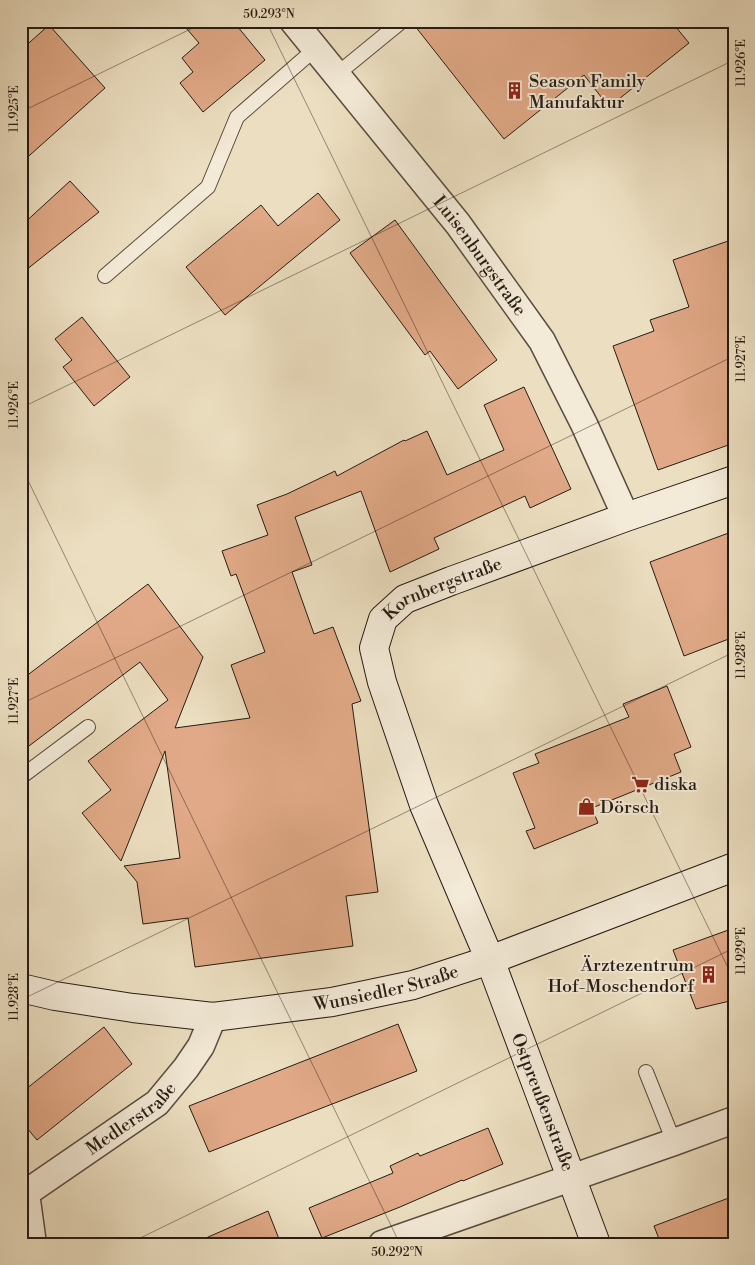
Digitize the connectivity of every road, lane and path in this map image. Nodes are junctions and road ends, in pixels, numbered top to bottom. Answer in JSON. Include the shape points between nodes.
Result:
{"nodes":[{"id":1,"x":293,"y":21,"type":"edge"},
{"id":2,"x":402,"y":21,"type":"edge"},
{"id":3,"x":316,"y":49,"type":"junction"},
{"id":4,"x":336,"y":75,"type":"junction"},
{"id":5,"x":105,"y":276,"type":"dead end"},
{"id":6,"x":734,"y":480,"type":"edge"},
{"id":7,"x":626,"y":517,"type":"junction"},
{"id":8,"x":88,"y":727,"type":"dead end"},
{"id":9,"x":21,"y":777,"type":"edge"},
{"id":10,"x":734,"y":867,"type":"edge"},
{"id":11,"x":490,"y":960,"type":"junction"},
{"id":12,"x":21,"y":988,"type":"edge"},
{"id":13,"x":213,"y":1016,"type":"junction"},
{"id":14,"x":646,"y":1072,"type":"dead end"},
{"id":15,"x":734,"y":1120,"type":"edge"},
{"id":16,"x":674,"y":1142,"type":"junction"},
{"id":17,"x":572,"y":1178,"type":"junction"},
{"id":18,"x":24,"y":1193,"type":"edge"},
{"id":19,"x":33,"y":1244,"type":"edge"},
{"id":20,"x":382,"y":1244,"type":"edge"},
{"id":21,"x":596,"y":1244,"type":"edge"}],
"edges":[{"from":1,"to":3,"type":"street","name":"Luisenburgstraße"},
{"from":2,"to":4,"type":"lane"},
{"from":3,"to":4,"type":"street","name":"Luisenburgstraße"},
{"from":3,"to":5,"type":"lane","via":[[237,117],[208,187]]},
{"from":4,"to":7,"type":"street","name":"Luisenburgstraße","via":[[458,224],[542,341]]},
{"from":6,"to":7,"type":"street","name":"Kornbergstraße"},
{"from":7,"to":11,"type":"street","name":"Kornbergstraße","via":[[406,599],[383,619],[374,648],[382,682],[424,805]]},
{"from":8,"to":9,"type":"lane"},
{"from":10,"to":11,"type":"street","name":"Wunsiedler Straße"},
{"from":11,"to":13,"type":"street","name":"Wunsiedler Straße","via":[[413,985],[332,1002]]},
{"from":11,"to":17,"type":"street","name":"Ostpreußenstraße"},
{"from":12,"to":13,"type":"street","name":"Wunsiedler Straße","via":[[133,1008]]},
{"from":13,"to":18,"type":"street","name":"Medlerstraße","via":[[201,1046],[157,1103]]},
{"from":14,"to":16,"type":"lane"},
{"from":15,"to":16,"type":"street"},
{"from":16,"to":17,"type":"street"},
{"from":17,"to":20,"type":"street"},
{"from":17,"to":21,"type":"street","name":"Ostpreußenstraße"},
{"from":18,"to":19,"type":"street"}]}
